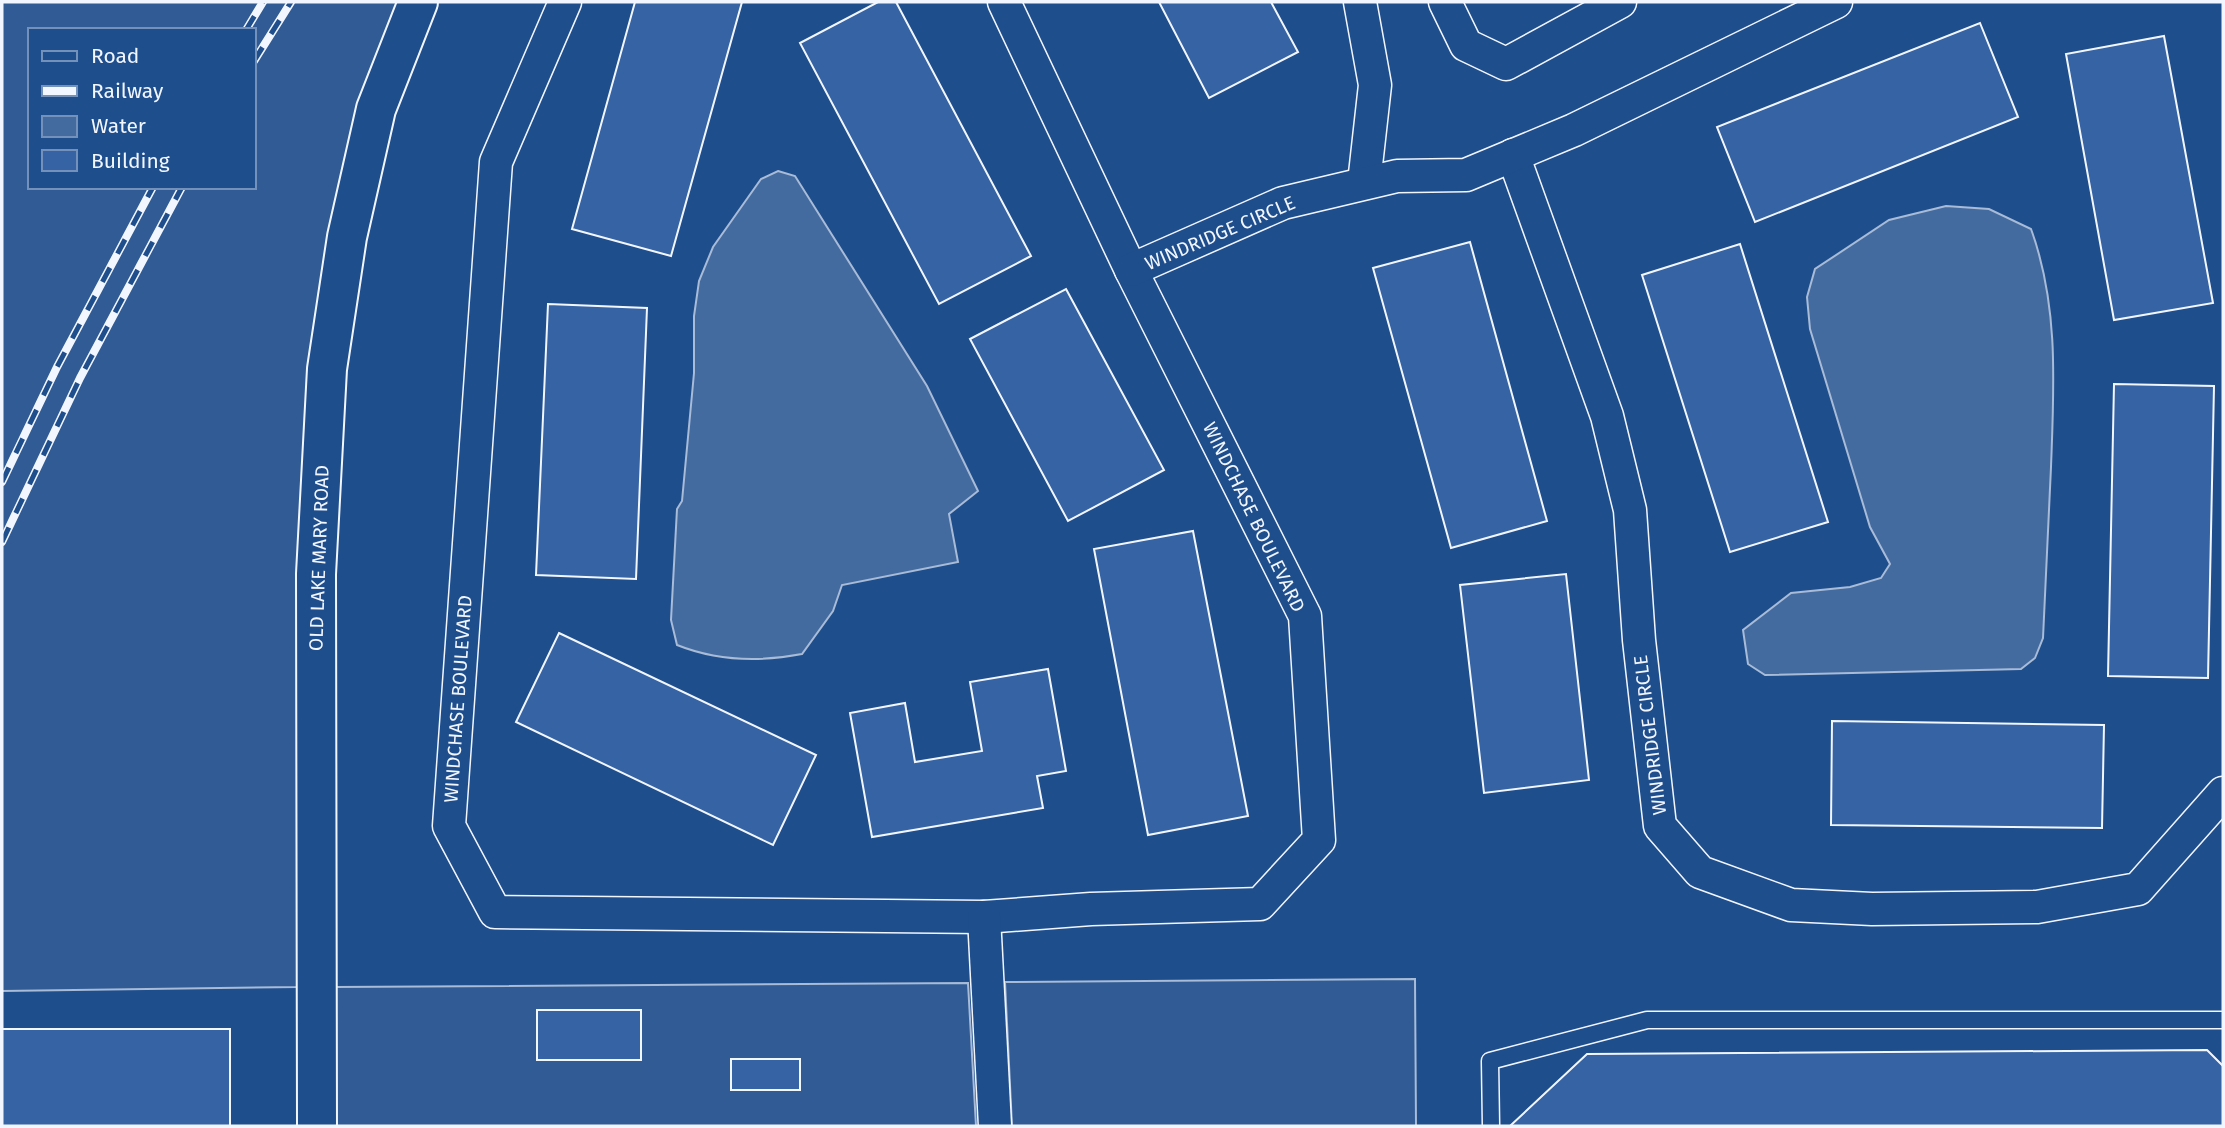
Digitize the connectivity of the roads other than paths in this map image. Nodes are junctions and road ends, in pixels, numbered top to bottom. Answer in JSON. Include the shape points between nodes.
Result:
{"nodes":[{"id":1,"x":418,"y":2,"type":"edge"},
{"id":2,"x":565,"y":2,"type":"edge"},
{"id":3,"x":1004,"y":2,"type":"edge"},
{"id":4,"x":1360,"y":2,"type":"edge"},
{"id":5,"x":1445,"y":2,"type":"edge"},
{"id":6,"x":1620,"y":2,"type":"edge"},
{"id":7,"x":1836,"y":2,"type":"edge"},
{"id":8,"x":1513,"y":155,"type":"junction"},
{"id":9,"x":1364,"y":183,"type":"junction"},
{"id":10,"x":1130,"y":270,"type":"junction"},
{"id":11,"x":2223,"y":793,"type":"edge"},
{"id":12,"x":984,"y":917,"type":"junction"},
{"id":13,"x":2223,"y":1020,"type":"edge"},
{"id":14,"x":317,"y":1126,"type":"edge"},
{"id":15,"x":995,"y":1126,"type":"edge"},
{"id":16,"x":1491,"y":1126,"type":"edge"}],
"edges":[{"from":1,"to":14,"type":"street","name":"OLD LAKE MARY ROAD","via":[[376,109],[347,237],[327,369],[316,574]]},
{"from":2,"to":12,"type":"street","name":"WINDCHASE BOULEVARD","via":[[496,162],[449,826],[495,912]]},
{"from":3,"to":10,"type":"street","name":"WINDCHASE BOULEVARD"},
{"from":4,"to":9,"type":"street","via":[[1376,85]]},
{"from":5,"to":6,"type":"street","via":[[1466,45],[1506,64]]},
{"from":7,"to":8,"type":"street","name":"WINDRIDGE CIRCLE","via":[[1587,124]]},
{"from":8,"to":9,"type":"street","name":"WINDRIDGE CIRCLE","via":[[1466,175],[1397,176]]},
{"from":8,"to":11,"type":"street","name":"WINDRIDGE CIRCLE","via":[[1608,416],[1630,510],[1660,826],[1700,872],[1791,905],[2037,907],[2138,889]]},
{"from":9,"to":10,"type":"street","name":"WINDRIDGE CIRCLE","via":[[1283,203]]},
{"from":10,"to":12,"type":"street","name":"WINDCHASE BOULEVARD","via":[[1305,616],[1319,841],[1260,904]]},
{"from":12,"to":15,"type":"street"},
{"from":13,"to":16,"type":"lane","via":[[1647,1020],[1490,1061]]}]}
